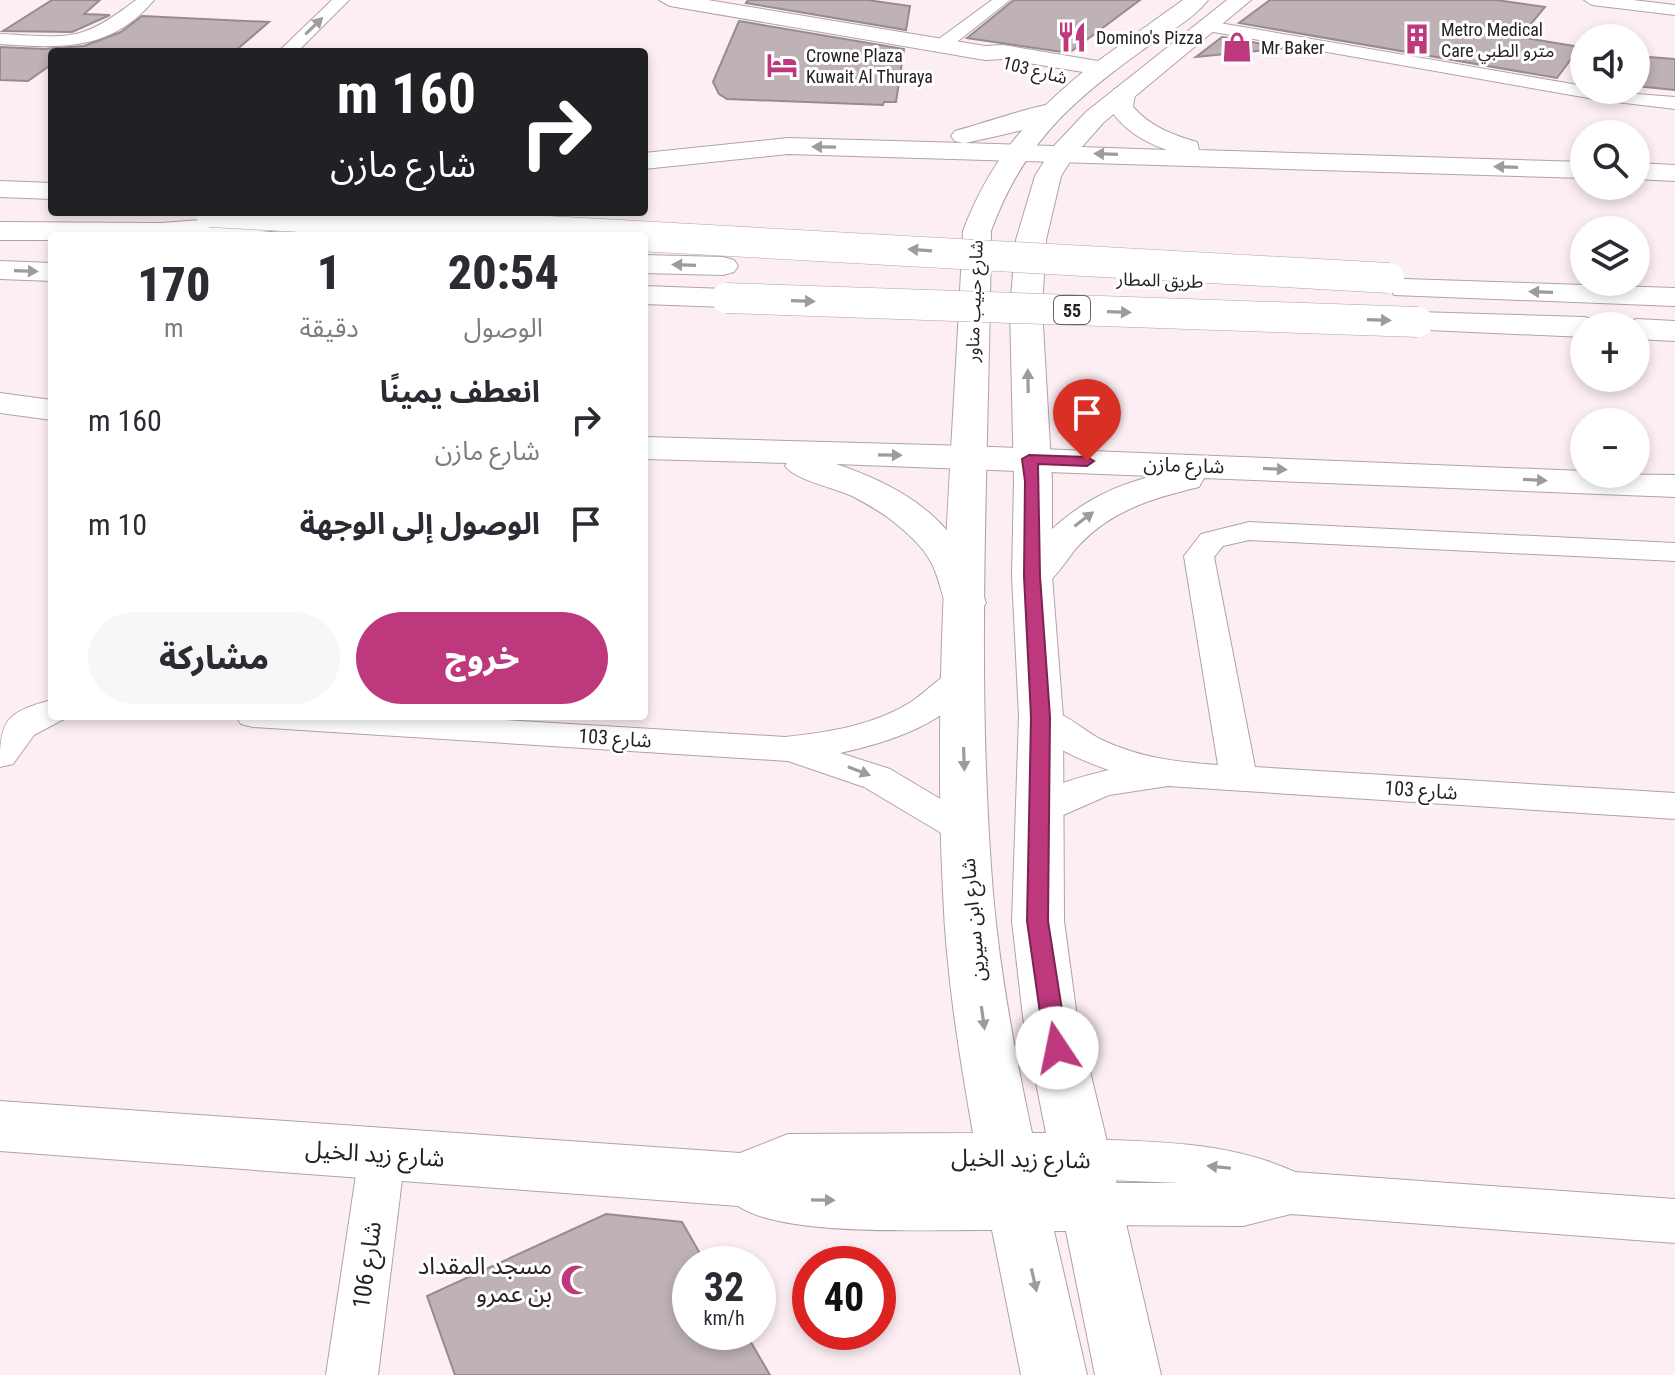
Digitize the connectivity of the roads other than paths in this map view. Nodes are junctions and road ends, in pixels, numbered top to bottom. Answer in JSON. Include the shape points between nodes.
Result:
{"nodes":[{"id":1,"x":146,"y":0,"type":"edge"},
{"id":2,"x":341,"y":0,"type":"edge"},
{"id":3,"x":670,"y":0,"type":"edge"},
{"id":4,"x":1002,"y":0,"type":"edge"},
{"id":5,"x":1197,"y":0,"type":"edge"},
{"id":6,"x":1240,"y":0,"type":"edge"},
{"id":7,"x":1592,"y":0,"type":"edge"},
{"id":8,"x":1675,"y":10,"type":"edge"},
{"id":9,"x":1208,"y":26,"type":"junction"},
{"id":10,"x":0,"y":39,"type":"edge"},
{"id":11,"x":942,"y":45,"type":"junction"},
{"id":12,"x":291,"y":48,"type":"edge"},
{"id":13,"x":1096,"y":76,"type":"junction"},
{"id":14,"x":1123,"y":94,"type":"junction"},
{"id":15,"x":1675,"y":103,"type":"edge"},
{"id":16,"x":1054,"y":108,"type":"junction"},
{"id":17,"x":879,"y":148,"type":"junction"},
{"id":18,"x":1014,"y":151,"type":"junction"},
{"id":19,"x":1062,"y":153,"type":"junction"},
{"id":20,"x":1278,"y":158,"type":"junction"},
{"id":21,"x":648,"y":161,"type":"edge"},
{"id":22,"x":1570,"y":169,"type":"edge"},
{"id":23,"x":1650,"y":172,"type":"edge"},
{"id":24,"x":1675,"y":173,"type":"edge"},
{"id":25,"x":0,"y":189,"type":"edge"},
{"id":26,"x":48,"y":191,"type":"edge"},
{"id":27,"x":0,"y":202,"type":"edge"},
{"id":28,"x":48,"y":204,"type":"edge"},
{"id":29,"x":277,"y":216,"type":"edge"},
{"id":30,"x":335,"y":216,"type":"edge"},
{"id":31,"x":0,"y":231,"type":"edge"},
{"id":32,"x":161,"y":232,"type":"edge"},
{"id":33,"x":161,"y":232,"type":"edge"},
{"id":34,"x":544,"y":232,"type":"edge"},
{"id":35,"x":648,"y":238,"type":"edge"},
{"id":36,"x":0,"y":245,"type":"edge"},
{"id":37,"x":48,"y":246,"type":"edge"},
{"id":38,"x":648,"y":264,"type":"edge"},
{"id":39,"x":0,"y":270,"type":"edge"},
{"id":40,"x":48,"y":272,"type":"edge"},
{"id":41,"x":1397,"y":283,"type":"junction"},
{"id":42,"x":0,"y":297,"type":"edge"},
{"id":43,"x":648,"y":297,"type":"edge"},
{"id":44,"x":1675,"y":297,"type":"edge"},
{"id":45,"x":48,"y":298,"type":"edge"},
{"id":46,"x":1570,"y":327,"type":"edge"},
{"id":47,"x":1650,"y":330,"type":"edge"},
{"id":48,"x":1675,"y":331,"type":"edge"},
{"id":49,"x":0,"y":403,"type":"edge"},
{"id":50,"x":48,"y":409,"type":"edge"},
{"id":51,"x":0,"y":427,"type":"edge"},
{"id":52,"x":48,"y":428,"type":"edge"},
{"id":53,"x":648,"y":448,"type":"edge"},
{"id":54,"x":710,"y":451,"type":"junction"},
{"id":55,"x":967,"y":457,"type":"junction"},
{"id":56,"x":1029,"y":459,"type":"junction"},
{"id":57,"x":1229,"y":467,"type":"junction"},
{"id":58,"x":1675,"y":486,"type":"edge"},
{"id":59,"x":1675,"y":552,"type":"edge"},
{"id":60,"x":1032,"y":576,"type":"junction"},
{"id":61,"x":965,"y":603,"type":"junction"},
{"id":62,"x":962,"y":678,"type":"junction"},
{"id":63,"x":48,"y":713,"type":"edge"},
{"id":64,"x":1041,"y":717,"type":"junction"},
{"id":65,"x":317,"y":720,"type":"edge"},
{"id":66,"x":785,"y":749,"type":"junction"},
{"id":67,"x":0,"y":755,"type":"edge"},
{"id":68,"x":1168,"y":774,"type":"junction"},
{"id":69,"x":1239,"y":779,"type":"junction"},
{"id":70,"x":1675,"y":806,"type":"edge"},
{"id":71,"x":1038,"y":813,"type":"junction"},
{"id":72,"x":966,"y":831,"type":"junction"},
{"id":73,"x":0,"y":1126,"type":"edge"},
{"id":74,"x":382,"y":1155,"type":"junction"},
{"id":75,"x":1012,"y":1180,"type":"junction"},
{"id":76,"x":1088,"y":1182,"type":"junction"},
{"id":77,"x":1675,"y":1221,"type":"edge"},
{"id":78,"x":352,"y":1375,"type":"edge"},
{"id":79,"x":1054,"y":1375,"type":"edge"},
{"id":80,"x":1128,"y":1375,"type":"edge"}],
"edges":[{"from":1,"to":10,"type":"street","via":[[91,38]]},
{"from":12,"to":2,"type":"street","one_way":true},
{"from":3,"to":11,"type":"main road","name":"شارع 103"},
{"from":4,"to":11,"type":"street"},
{"from":5,"to":13,"type":"main road","name":"شارع حبيب مناور"},
{"from":6,"to":9,"type":"main road"},
{"from":7,"to":8,"type":"street"},
{"from":9,"to":14,"type":"main road"},
{"from":9,"to":15,"type":"street"},
{"from":11,"to":13,"type":"main road","name":"شارع 103","via":[[985,53],[993,60]]},
{"from":13,"to":16,"type":"main road","name":"شارع حبيب مناور"},
{"from":14,"to":19,"type":"main road"},
{"from":14,"to":20,"type":"main road","via":[[1121,108],[1132,123],[1156,137],[1205,151]]},
{"from":16,"to":17,"type":"main road","via":[[978,133]]},
{"from":16,"to":18,"type":"main road","name":"شارع حبيب مناور"},
{"from":17,"to":18,"type":"main road"},
{"from":17,"to":21,"type":"main road","one_way":true,"via":[[788,146]]},
{"from":18,"to":19,"type":"main road"},
{"from":18,"to":55,"type":"main road","name":"شارع حبيب مناور","via":[[985,202],[977,231]]},
{"from":20,"to":19,"type":"main road","one_way":true},
{"from":56,"to":19,"type":"main road","one_way":true,"via":[[1026,308],[1031,240],[1048,176]]},
{"from":22,"to":20,"type":"main road","one_way":true},
{"from":23,"to":24,"type":"main road"},
{"from":25,"to":26,"type":"main road"},
{"from":27,"to":28,"type":"main road"},
{"from":34,"to":29,"type":"main road","one_way":true,"bridge":true},
{"from":30,"to":32,"type":"main road"},
{"from":31,"to":33,"type":"main road"},
{"from":41,"to":35,"type":"main road","one_way":true,"bridge":true},
{"from":36,"to":37,"type":"main road"},
{"from":41,"to":38,"type":"main road","name":"طريق المطار","number":"55","one_way":true},
{"from":39,"to":40,"type":"main road","one_way":true},
{"from":44,"to":41,"type":"main road","name":"طريق المطار","number":"55","one_way":true},
{"from":42,"to":45,"type":"main road"},
{"from":43,"to":46,"type":"main road","name":"طريق المطار","number":"55","one_way":true,"bridge":true},
{"from":47,"to":48,"type":"main road"},
{"from":49,"to":50,"type":"main road"},
{"from":51,"to":52,"type":"main road"},
{"from":53,"to":54,"type":"main road","name":"شارع مازن"},
{"from":54,"to":55,"type":"main road","name":"شارع مازن","one_way":true},
{"from":54,"to":61,"type":"main road","via":[[779,459],[842,477],[888,499],[926,528],[952,563]]},
{"from":55,"to":56,"type":"main road","name":"شارع مازن"},
{"from":55,"to":61,"type":"main road","name":"شارع ابن سيرين"},
{"from":56,"to":57,"type":"main road","name":"شارع مازن"},
{"from":56,"to":60,"type":"main road"},
{"from":57,"to":58,"type":"main road","name":"شارع مازن","one_way":true},
{"from":60,"to":57,"type":"main road","one_way":true,"via":[[1080,520],[1113,500]]},
{"from":59,"to":69,"type":"street","via":[[1249,531],[1212,540],[1199,556],[1199,566]]},
{"from":60,"to":64,"type":"main road"},
{"from":61,"to":62,"type":"main road","name":"شارع ابن سيرين"},
{"from":62,"to":66,"type":"street","name":"شارع 103","via":[[944,696],[893,728],[861,739]]},
{"from":62,"to":72,"type":"main road","name":"شارع ابن سيرين","one_way":true},
{"from":63,"to":67,"type":"street","via":[[22,727]]},
{"from":64,"to":68,"type":"street","name":"شارع 103","via":[[1101,754]]},
{"from":64,"to":71,"type":"main road"},
{"from":65,"to":66,"type":"street","name":"شارع 103"},
{"from":66,"to":72,"type":"street","name":"شارع 103","one_way":true,"via":[[877,778]]},
{"from":68,"to":69,"type":"street","name":"شارع 103"},
{"from":68,"to":71,"type":"street","name":"شارع 103","via":[[1112,780]]},
{"from":69,"to":70,"type":"street","name":"شارع 103"},
{"from":71,"to":76,"type":"main road","via":[[1038,921],[1050,1017]]},
{"from":72,"to":75,"type":"main road","name":"شارع ابن سيرين","one_way":true,"via":[[976,969]]},
{"from":73,"to":74,"type":"main road","name":"شارع زيد الخيل"},
{"from":74,"to":75,"type":"main road","name":"شارع زيد الخيل","via":[[750,1180],[766,1191],[807,1200]]},
{"from":74,"to":78,"type":"street","name":"شارع 106"},
{"from":75,"to":76,"type":"main road","name":"شارع زيد الخيل"},
{"from":75,"to":79,"type":"main road","name":"شارع ابن سيرين","one_way":true},
{"from":76,"to":77,"type":"street","name":"شارع زيد الخيل","via":[[1243,1205],[1291,1193]]},
{"from":76,"to":80,"type":"main road"}]}
